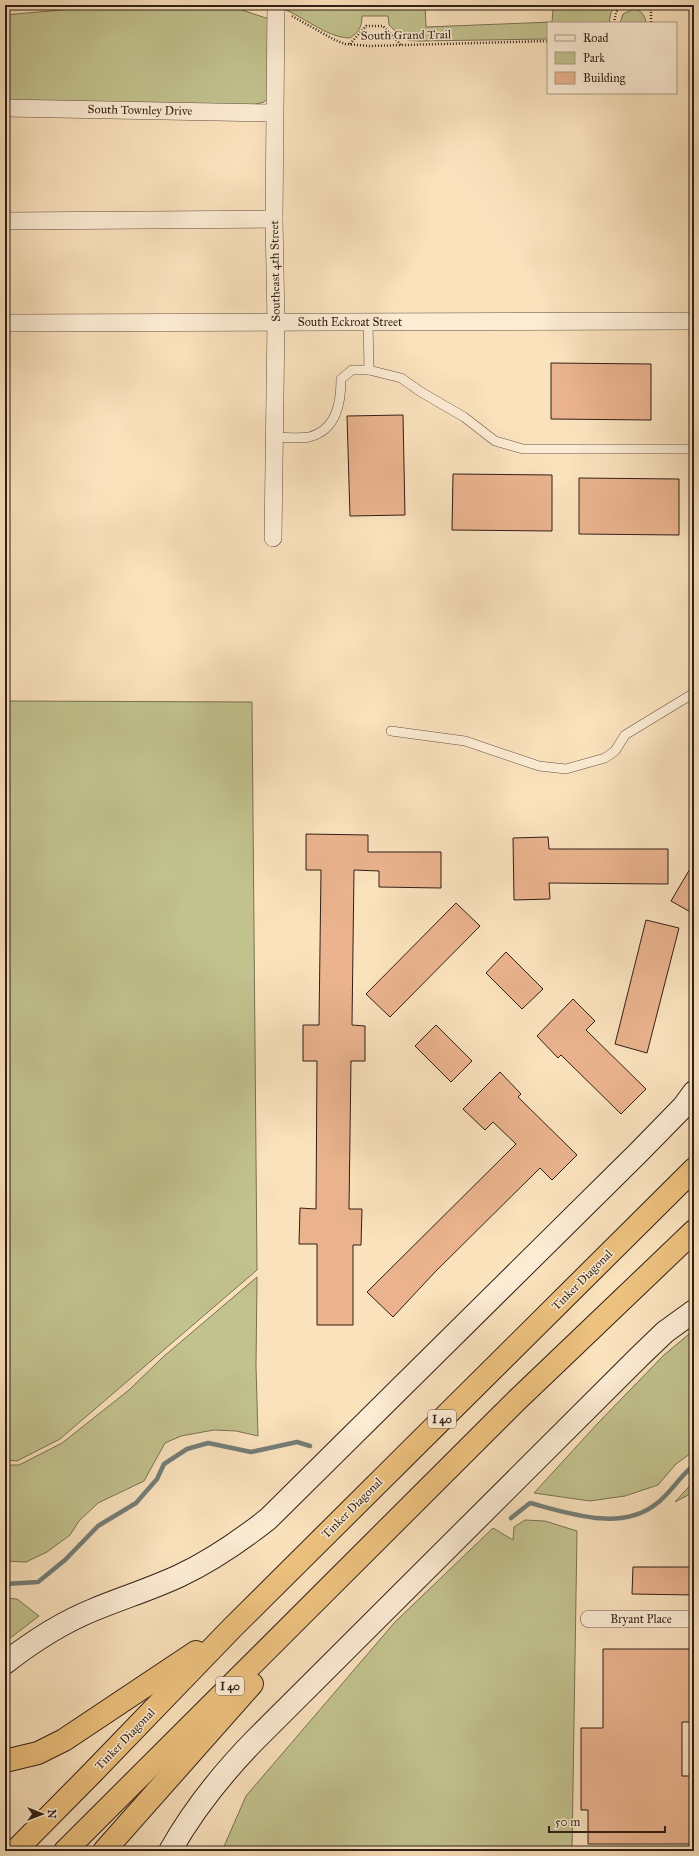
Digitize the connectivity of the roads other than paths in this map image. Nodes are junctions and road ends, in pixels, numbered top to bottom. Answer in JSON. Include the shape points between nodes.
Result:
{"nodes":[{"id":1,"x":276,"y":8,"type":"edge"},
{"id":2,"x":5,"y":108,"type":"edge"},
{"id":3,"x":274,"y":113,"type":"junction"},
{"id":4,"x":274,"y":219,"type":"junction"},
{"id":5,"x":5,"y":221,"type":"edge"},
{"id":6,"x":694,"y":321,"type":"edge"},
{"id":7,"x":5,"y":322,"type":"edge"},
{"id":8,"x":276,"y":322,"type":"junction"},
{"id":9,"x":368,"y":322,"type":"junction"},
{"id":10,"x":369,"y":370,"type":"junction"},
{"id":11,"x":275,"y":437,"type":"junction"},
{"id":12,"x":694,"y":449,"type":"edge"},
{"id":13,"x":274,"y":538,"type":"dead end"},
{"id":14,"x":694,"y":693,"type":"edge"},
{"id":15,"x":391,"y":731,"type":"dead end"},
{"id":16,"x":694,"y":1092,"type":"edge"},
{"id":17,"x":694,"y":1169,"type":"edge"},
{"id":18,"x":693,"y":1232,"type":"edge"},
{"id":19,"x":694,"y":1310,"type":"edge"},
{"id":20,"x":396,"y":1522,"type":"junction"},
{"id":21,"x":588,"y":1619,"type":"dead end"},
{"id":22,"x":694,"y":1619,"type":"edge"},
{"id":23,"x":232,"y":1628,"type":"junction"},
{"id":24,"x":5,"y":1663,"type":"edge"},
{"id":25,"x":11,"y":1758,"type":"edge"},
{"id":26,"x":15,"y":1851,"type":"edge"},
{"id":27,"x":65,"y":1851,"type":"edge"},
{"id":28,"x":104,"y":1851,"type":"edge"},
{"id":29,"x":170,"y":1851,"type":"edge"}],
"edges":[{"from":1,"to":3,"type":"street","name":"Southeast 4th Street"},
{"from":2,"to":3,"type":"street","name":"South Townley Drive"},
{"from":3,"to":4,"type":"street","name":"Southeast 4th Street"},
{"from":4,"to":5,"type":"street"},
{"from":4,"to":8,"type":"street","name":"Southeast 4th Street"},
{"from":6,"to":9,"type":"street","name":"South Eckroat Street"},
{"from":7,"to":8,"type":"street","name":"South Eckroat Street"},
{"from":8,"to":9,"type":"street","name":"South Eckroat Street"},
{"from":8,"to":11,"type":"street","name":"Southeast 4th Street"},
{"from":9,"to":10,"type":"lane"},
{"from":10,"to":11,"type":"lane","via":[[352,370],[341,379],[341,399],[337,414],[321,432],[309,437]]},
{"from":10,"to":12,"type":"lane","via":[[401,378],[495,441],[523,449]]},
{"from":11,"to":13,"type":"street","name":"Southeast 4th Street"},
{"from":14,"to":15,"type":"lane","via":[[625,735],[615,751],[605,758],[566,769],[539,766],[465,741]]},
{"from":16,"to":24,"type":"street","via":[[683,1107],[638,1153],[268,1519],[236,1544],[200,1566],[72,1620]]},
{"from":17,"to":23,"type":"highway","name":"Tinker Diagonal","number":"I 40"},
{"from":18,"to":20,"type":"highway","number":"I 40","via":[[515,1402]]},
{"from":19,"to":29,"type":"street","via":[[665,1332],[254,1741],[209,1791]]},
{"from":20,"to":27,"type":"highway","number":"I 40"},
{"from":20,"to":28,"type":"highway"},
{"from":21,"to":22,"type":"street","name":"Bryant Place"},
{"from":23,"to":25,"type":"highway","via":[[64,1740],[38,1753]]},
{"from":23,"to":26,"type":"highway","name":"Tinker Diagonal","number":"I 40"}]}
